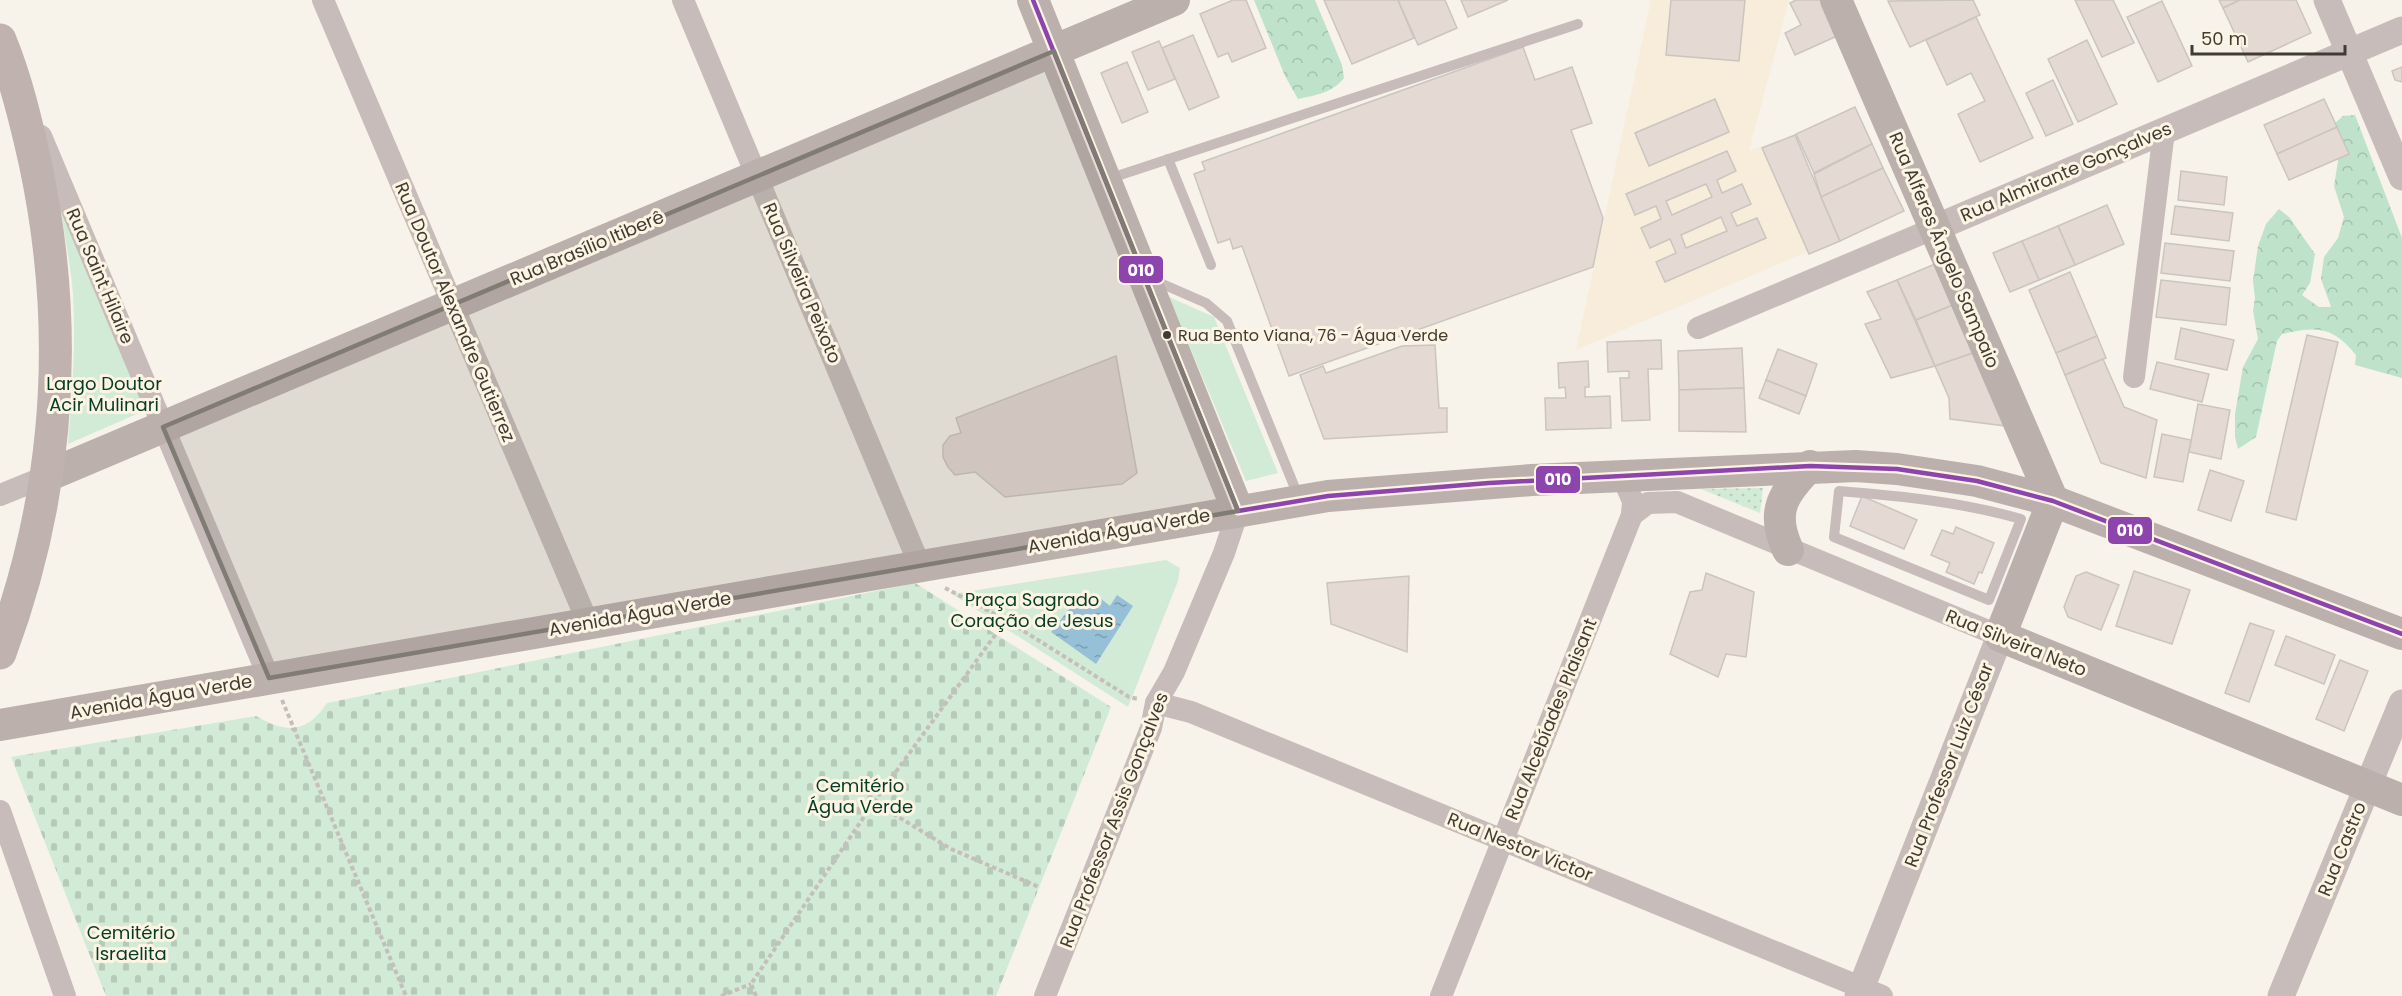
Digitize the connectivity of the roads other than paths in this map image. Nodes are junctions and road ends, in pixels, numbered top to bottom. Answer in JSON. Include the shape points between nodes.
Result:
{"nodes":[{"id":1,"x":323,"y":0,"type":"edge"},
{"id":2,"x":683,"y":0,"type":"edge"},
{"id":3,"x":1033,"y":0,"type":"edge"},
{"id":4,"x":1174,"y":0,"type":"edge"},
{"id":5,"x":1836,"y":0,"type":"edge"},
{"id":6,"x":2327,"y":0,"type":"edge"},
{"id":7,"x":1578,"y":24,"type":"dead end"},
{"id":8,"x":2402,"y":30,"type":"edge"},
{"id":9,"x":4,"y":50,"type":"edge"},
{"id":10,"x":1054,"y":51,"type":"junction"},
{"id":11,"x":2349,"y":52,"type":"junction"},
{"id":12,"x":2164,"y":131,"type":"junction"},
{"id":13,"x":1168,"y":159,"type":"junction"},
{"id":14,"x":757,"y":176,"type":"junction"},
{"id":15,"x":2402,"y":177,"type":"edge"},
{"id":16,"x":1105,"y":180,"type":"junction"},
{"id":17,"x":1935,"y":228,"type":"junction"},
{"id":18,"x":1210,"y":265,"type":"dead end"},
{"id":19,"x":1144,"y":276,"type":"junction"},
{"id":20,"x":452,"y":305,"type":"junction"},
{"id":21,"x":1698,"y":328,"type":"dead end"},
{"id":22,"x":2134,"y":377,"type":"dead end"},
{"id":23,"x":163,"y":427,"type":"junction"},
{"id":24,"x":1810,"y":466,"type":"junction"},
{"id":25,"x":47,"y":476,"type":"junction"},
{"id":26,"x":1622,"y":476,"type":"junction"},
{"id":27,"x":1839,"y":491,"type":"joint"},
{"id":28,"x":0,"y":495,"type":"edge"},
{"id":29,"x":1300,"y":501,"type":"junction"},
{"id":30,"x":2053,"y":501,"type":"junction"},
{"id":31,"x":1238,"y":511,"type":"junction"},
{"id":32,"x":1632,"y":515,"type":"junction"},
{"id":33,"x":1788,"y":550,"type":"junction"},
{"id":34,"x":920,"y":566,"type":"junction"},
{"id":35,"x":588,"y":623,"type":"junction"},
{"id":36,"x":2402,"y":634,"type":"edge"},
{"id":37,"x":2000,"y":636,"type":"junction"},
{"id":38,"x":0,"y":653,"type":"edge"},
{"id":39,"x":269,"y":678,"type":"junction"},
{"id":40,"x":2402,"y":702,"type":"edge"},
{"id":41,"x":1156,"y":703,"type":"junction"},
{"id":42,"x":0,"y":725,"type":"edge"},
{"id":43,"x":2368,"y":786,"type":"junction"},
{"id":44,"x":2402,"y":800,"type":"edge"},
{"id":45,"x":0,"y":812,"type":"edge"},
{"id":46,"x":1503,"y":840,"type":"junction"},
{"id":47,"x":1867,"y":993,"type":"edge"},
{"id":48,"x":65,"y":996,"type":"edge"},
{"id":49,"x":1045,"y":996,"type":"edge"},
{"id":50,"x":1441,"y":996,"type":"edge"},
{"id":51,"x":2281,"y":996,"type":"edge"}],
"edges":[{"from":1,"to":20,"type":"street","name":"Rua Doutor Alexandre Gutierrez"},
{"from":2,"to":14,"type":"street","name":"Rua Silveira Peixoto"},
{"from":3,"to":10,"type":"main road"},
{"from":4,"to":10,"type":"main road","name":"Rua Brasílio Itiberê"},
{"from":5,"to":17,"type":"main road","name":"Rua Alferes Ângelo Sampaio"},
{"from":6,"to":11,"type":"street"},
{"from":7,"to":13,"type":"lane"},
{"from":8,"to":11,"type":"street","name":"Rua Almirante Gonçalves"},
{"from":9,"to":23,"type":"street","name":"Rua Saint Hilaire"},
{"from":9,"to":25,"type":"main road","via":[[44,206],[52,265],[57,377]]},
{"from":10,"to":14,"type":"main road","name":"Rua Brasílio Itiberê"},
{"from":10,"to":16,"type":"main road"},
{"from":11,"to":12,"type":"street","name":"Rua Almirante Gonçalves"},
{"from":11,"to":15,"type":"street"},
{"from":12,"to":17,"type":"street","name":"Rua Almirante Gonçalves"},
{"from":12,"to":22,"type":"street"},
{"from":13,"to":16,"type":"lane"},
{"from":13,"to":18,"type":"lane"},
{"from":14,"to":20,"type":"main road","name":"Rua Brasílio Itiberê"},
{"from":14,"to":34,"type":"street","name":"Rua Silveira Peixoto"},
{"from":16,"to":19,"type":"main road"},
{"from":17,"to":21,"type":"street","name":"Rua Almirante Gonçalves"},
{"from":17,"to":30,"type":"main road","name":"Rua Alferes Ângelo Sampaio"},
{"from":19,"to":29,"type":"lane","via":[[1206,303],[1227,321]]},
{"from":19,"to":31,"type":"main road"},
{"from":20,"to":23,"type":"main road","name":"Rua Brasílio Itiberê"},
{"from":20,"to":35,"type":"street","name":"Rua Doutor Alexandre Gutierrez"},
{"from":23,"to":25,"type":"main road","name":"Rua Brasílio Itiberê"},
{"from":23,"to":39,"type":"street","name":"Rua Saint Hilaire"},
{"from":24,"to":26,"type":"main road","name":"Avenida Água Verde"},
{"from":24,"to":30,"type":"main road","name":"Avenida Água Verde","via":[[1938,474]]},
{"from":24,"to":33,"type":"main road","via":[[1791,485],[1780,510],[1779,524]]},
{"from":25,"to":28,"type":"street","name":"Rua Brasílio Itiberê"},
{"from":25,"to":38,"type":"main road","via":[[26,580]]},
{"from":26,"to":29,"type":"main road","name":"Avenida Água Verde","via":[[1419,488]]},
{"from":26,"to":32,"type":"street","via":[[1633,501]]},
{"from":27,"to":27,"type":"lane","via":[[1834,537],[1989,600],[2021,519],[1985,508],[1913,496]]},
{"from":29,"to":31,"type":"main road","name":"Avenida Água Verde"},
{"from":30,"to":36,"type":"main road","name":"Avenida Água Verde"},
{"from":30,"to":37,"type":"main road","name":"Rua Professor Luiz César"},
{"from":31,"to":34,"type":"main road","name":"Avenida Água Verde"},
{"from":31,"to":41,"type":"street","name":"Rua Professor Assis Gonçalves","via":[[1174,672]]},
{"from":32,"to":33,"type":"street","name":"Rua Silveira Neto","via":[[1648,503],[1677,502]]},
{"from":32,"to":46,"type":"street","name":"Rua Alcebíades Plaisant"},
{"from":33,"to":37,"type":"street","name":"Rua Silveira Neto"},
{"from":34,"to":35,"type":"main road","name":"Avenida Água Verde"},
{"from":35,"to":39,"type":"main road","name":"Avenida Água Verde"},
{"from":37,"to":43,"type":"main road","name":"Rua Silveira Neto"},
{"from":37,"to":47,"type":"street","name":"Rua Professor Luiz César"},
{"from":39,"to":42,"type":"main road","name":"Avenida Água Verde"},
{"from":40,"to":43,"type":"street","name":"Rua Castro"},
{"from":41,"to":46,"type":"street","name":"Rua Nestor Victor","via":[[1191,712]]},
{"from":41,"to":49,"type":"street","name":"Rua Professor Assis Gonçalves","via":[[1151,728]]},
{"from":43,"to":44,"type":"main road","name":"Rua Silveira Neto"},
{"from":43,"to":51,"type":"street","name":"Rua Castro"},
{"from":45,"to":48,"type":"street"},
{"from":46,"to":47,"type":"street","name":"Rua Nestor Victor"},
{"from":46,"to":50,"type":"street","name":"Rua Alcebíades Plaisant"}]}
